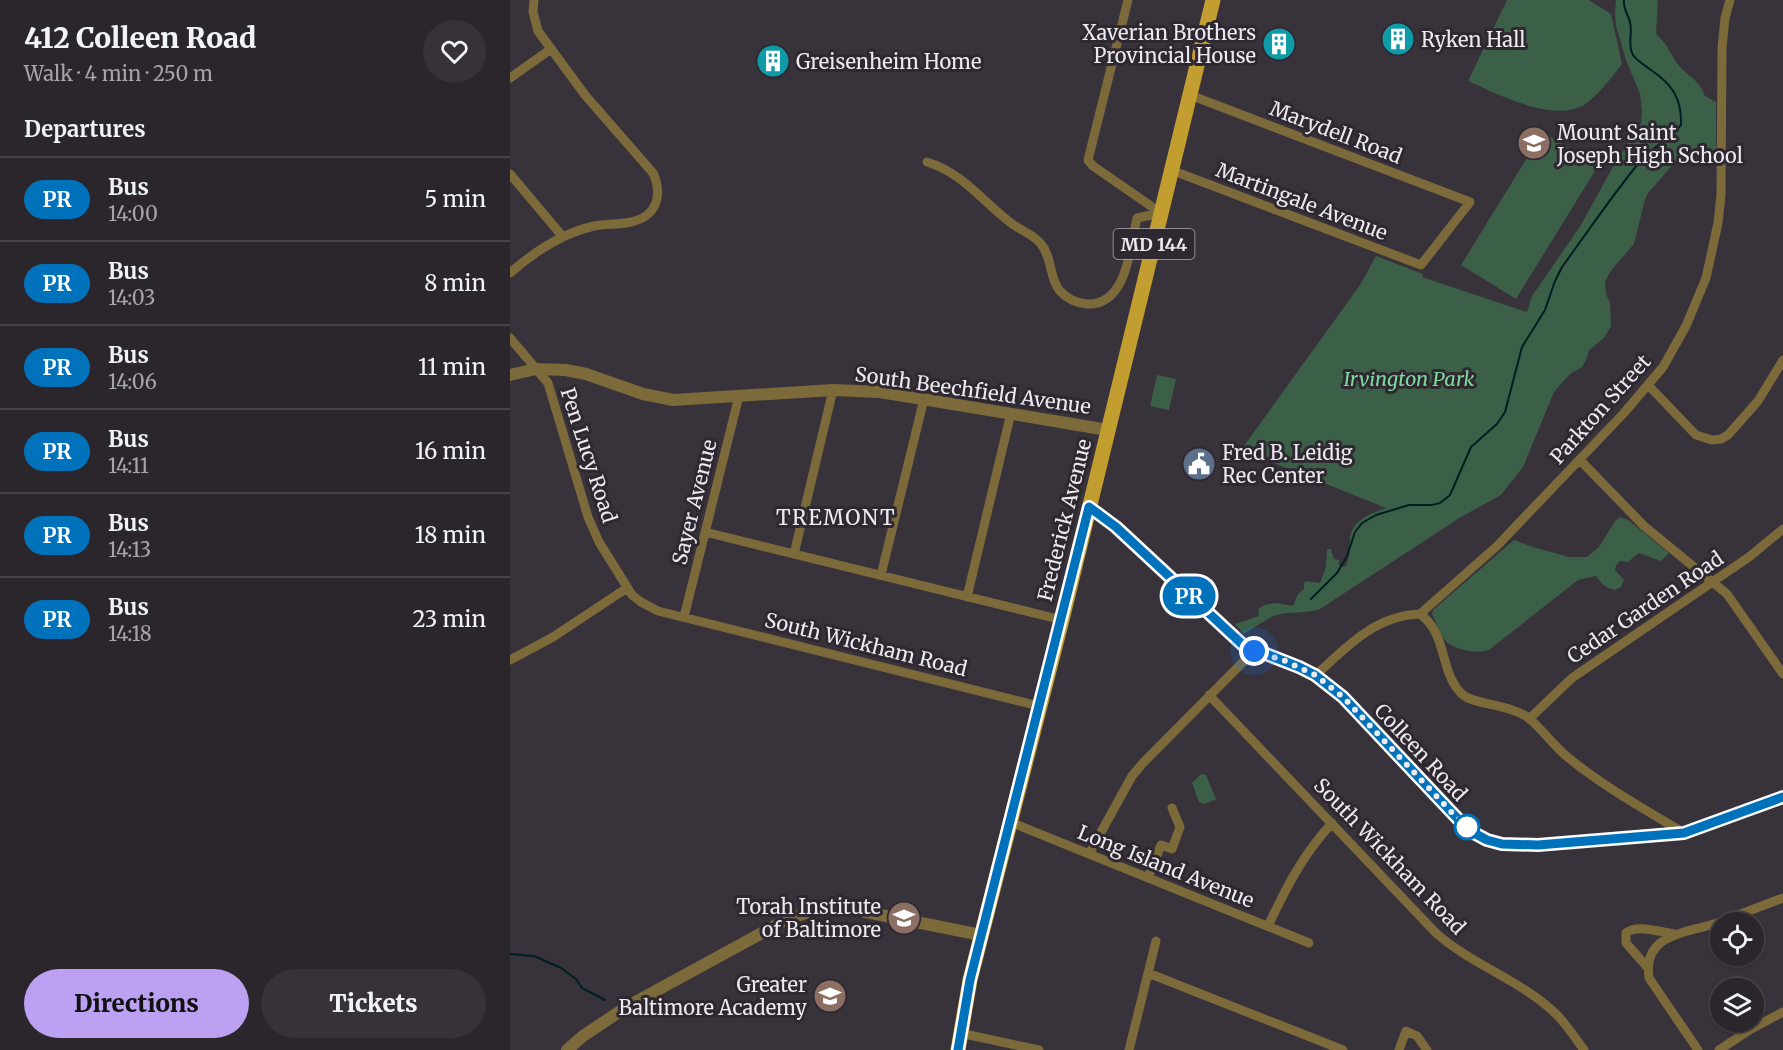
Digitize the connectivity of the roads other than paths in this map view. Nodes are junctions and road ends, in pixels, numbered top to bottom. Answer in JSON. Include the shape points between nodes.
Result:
{"nodes":[{"id":1,"x":534,"y":0,"type":"edge"},
{"id":2,"x":1128,"y":0,"type":"edge"},
{"id":3,"x":1212,"y":0,"type":"edge"},
{"id":4,"x":1730,"y":0,"type":"edge"},
{"id":5,"x":551,"y":49,"type":"junction"},
{"id":6,"x":510,"y":78,"type":"edge"},
{"id":7,"x":1190,"y":95,"type":"junction"},
{"id":8,"x":927,"y":162,"type":"dead end"},
{"id":9,"x":1171,"y":170,"type":"junction"},
{"id":10,"x":510,"y":174,"type":"edge"},
{"id":11,"x":1161,"y":213,"type":"junction"},
{"id":12,"x":563,"y":237,"type":"junction"},
{"id":13,"x":1421,"y":265,"type":"joint"},
{"id":14,"x":510,"y":273,"type":"edge"},
{"id":15,"x":510,"y":338,"type":"edge"},
{"id":16,"x":1783,"y":360,"type":"edge"},
{"id":17,"x":536,"y":369,"type":"junction"},
{"id":18,"x":510,"y":375,"type":"edge"},
{"id":19,"x":1649,"y":386,"type":"junction"},
{"id":20,"x":833,"y":390,"type":"junction"},
{"id":21,"x":740,"y":396,"type":"junction"},
{"id":22,"x":924,"y":399,"type":"junction"},
{"id":23,"x":1011,"y":414,"type":"junction"},
{"id":24,"x":1108,"y":430,"type":"junction"},
{"id":25,"x":1580,"y":460,"type":"junction"},
{"id":26,"x":1089,"y":507,"type":"junction"},
{"id":27,"x":1783,"y":528,"type":"edge"},
{"id":28,"x":705,"y":532,"type":"junction"},
{"id":29,"x":794,"y":554,"type":"junction"},
{"id":30,"x":880,"y":575,"type":"junction"},
{"id":31,"x":1714,"y":582,"type":"junction"},
{"id":32,"x":627,"y":588,"type":"junction"},
{"id":33,"x":967,"y":597,"type":"junction"},
{"id":34,"x":1420,"y":614,"type":"junction"},
{"id":35,"x":684,"y":617,"type":"junction"},
{"id":36,"x":1062,"y":620,"type":"junction"},
{"id":37,"x":1254,"y":651,"type":"junction"},
{"id":38,"x":510,"y":660,"type":"edge"},
{"id":39,"x":1783,"y":674,"type":"edge"},
{"id":40,"x":1315,"y":675,"type":"junction"},
{"id":41,"x":1209,"y":695,"type":"junction"},
{"id":42,"x":1040,"y":706,"type":"junction"},
{"id":43,"x":1529,"y":719,"type":"junction"},
{"id":44,"x":1783,"y":797,"type":"edge"},
{"id":45,"x":1172,"y":808,"type":"dead end"},
{"id":46,"x":1010,"y":822,"type":"junction"},
{"id":47,"x":1332,"y":823,"type":"junction"},
{"id":48,"x":1684,"y":833,"type":"junction"},
{"id":49,"x":1089,"y":854,"type":"junction"},
{"id":50,"x":1148,"y":878,"type":"junction"},
{"id":51,"x":1783,"y":898,"type":"edge"},
{"id":52,"x":1268,"y":926,"type":"junction"},
{"id":53,"x":1674,"y":934,"type":"junction"},
{"id":54,"x":981,"y":935,"type":"junction"},
{"id":55,"x":1156,"y":941,"type":"dead end"},
{"id":56,"x":1309,"y":943,"type":"dead end"},
{"id":57,"x":1648,"y":968,"type":"junction"},
{"id":58,"x":1148,"y":973,"type":"junction"},
{"id":59,"x":1783,"y":1012,"type":"edge"},
{"id":60,"x":960,"y":1033,"type":"junction"},
{"id":61,"x":567,"y":1050,"type":"edge"},
{"id":62,"x":958,"y":1050,"type":"edge"},
{"id":63,"x":1036,"y":1050,"type":"edge"},
{"id":64,"x":1129,"y":1050,"type":"edge"},
{"id":65,"x":1342,"y":1050,"type":"edge"},
{"id":66,"x":1399,"y":1050,"type":"edge"},
{"id":67,"x":1427,"y":1050,"type":"edge"},
{"id":68,"x":1584,"y":1050,"type":"edge"},
{"id":69,"x":1698,"y":1050,"type":"edge"},
{"id":70,"x":1719,"y":1050,"type":"edge"}],
"edges":[{"from":1,"to":5,"type":"street","via":[[534,21]]},
{"from":2,"to":11,"type":"street","via":[[1088,160]]},
{"from":3,"to":7,"type":"main road","name":"Frederick Avenue","number":"MD 144"},
{"from":4,"to":19,"type":"street","name":"Parkton Street","via":[[1723,34],[1721,195],[1713,252],[1676,347]]},
{"from":5,"to":6,"type":"street"},
{"from":5,"to":12,"type":"street","via":[[652,173],[658,190],[655,205],[647,215]]},
{"from":7,"to":9,"type":"main road","name":"Frederick Avenue","number":"MD 144"},
{"from":7,"to":13,"type":"street","name":"Marydell Road","via":[[1470,202]]},
{"from":8,"to":11,"type":"street","via":[[949,171],[1012,224],[1035,237],[1049,259],[1055,284],[1066,296],[1081,303],[1098,303],[1113,295],[1122,278],[1137,218]]},
{"from":9,"to":11,"type":"main road","name":"Frederick Avenue","number":"MD 144"},
{"from":9,"to":13,"type":"street","name":"Martingale Avenue"},
{"from":10,"to":12,"type":"street"},
{"from":11,"to":24,"type":"main road","name":"Frederick Avenue","number":"MD 144"},
{"from":12,"to":14,"type":"street"},
{"from":15,"to":17,"type":"street","name":"Pen Lucy Road"},
{"from":16,"to":19,"type":"street","via":[[1758,401],[1728,435],[1712,441],[1696,435]]},
{"from":17,"to":18,"type":"street","name":"South Beechfield Avenue"},
{"from":17,"to":21,"type":"street","name":"South Beechfield Avenue","via":[[586,374],[664,399]]},
{"from":17,"to":32,"type":"street","name":"Pen Lucy Road","via":[[548,382],[588,517]]},
{"from":19,"to":25,"type":"street","name":"Parkton Street"},
{"from":20,"to":21,"type":"street","name":"South Beechfield Avenue"},
{"from":20,"to":22,"type":"street","name":"South Beechfield Avenue"},
{"from":20,"to":29,"type":"street"},
{"from":21,"to":28,"type":"street","name":"Sayer Avenue"},
{"from":22,"to":23,"type":"street","name":"South Beechfield Avenue"},
{"from":22,"to":30,"type":"street"},
{"from":23,"to":24,"type":"street","name":"South Beechfield Avenue"},
{"from":23,"to":33,"type":"street"},
{"from":24,"to":26,"type":"main road","name":"Frederick Avenue","number":"MD 144"},
{"from":25,"to":31,"type":"street","via":[[1644,526]]},
{"from":25,"to":34,"type":"street","name":"Parkton Street","via":[[1497,546]]},
{"from":26,"to":36,"type":"main road","name":"Frederick Avenue","number":"MD 144"},
{"from":26,"to":37,"type":"street","via":[[1116,527],[1232,637]]},
{"from":27,"to":31,"type":"street","name":"Cedar Garden Road"},
{"from":28,"to":29,"type":"street"},
{"from":28,"to":35,"type":"street","name":"Sayer Avenue"},
{"from":29,"to":30,"type":"street"},
{"from":30,"to":33,"type":"street"},
{"from":31,"to":39,"type":"street","via":[[1737,606]]},
{"from":31,"to":43,"type":"street","name":"Cedar Garden Road","via":[[1588,666]]},
{"from":32,"to":35,"type":"street","name":"Pen Lucy Road","via":[[648,606]]},
{"from":32,"to":38,"type":"street"},
{"from":33,"to":36,"type":"street"},
{"from":34,"to":40,"type":"street","via":[[1406,614],[1376,625]]},
{"from":34,"to":43,"type":"street","via":[[1434,626],[1460,692]]},
{"from":35,"to":42,"type":"street","name":"South Wickham Road"},
{"from":36,"to":42,"type":"main road","name":"Frederick Avenue","number":"MD 144"},
{"from":37,"to":40,"type":"street"},
{"from":37,"to":41,"type":"street"},
{"from":40,"to":48,"type":"street","name":"Colleen Road","via":[[1343,697],[1457,818],[1487,840],[1538,845]]},
{"from":41,"to":47,"type":"street","name":"South Wickham Road"},
{"from":41,"to":49,"type":"street","via":[[1132,776]]},
{"from":42,"to":46,"type":"main road","name":"Frederick Avenue","number":"MD 144"},
{"from":43,"to":48,"type":"street","via":[[1583,769]]},
{"from":44,"to":48,"type":"street"},
{"from":45,"to":50,"type":"street","via":[[1180,827],[1172,849],[1161,845]]},
{"from":46,"to":49,"type":"street","name":"Long Island Avenue"},
{"from":46,"to":54,"type":"main road","name":"Frederick Avenue","number":"MD 144"},
{"from":47,"to":52,"type":"street","via":[[1311,846]]},
{"from":47,"to":68,"type":"street","name":"South Wickham Road","via":[[1436,933],[1545,1005]]},
{"from":49,"to":50,"type":"street","name":"Long Island Avenue"},
{"from":50,"to":52,"type":"street","name":"Long Island Avenue"},
{"from":51,"to":53,"type":"street","via":[[1706,927]]},
{"from":52,"to":56,"type":"street","name":"Long Island Avenue"},
{"from":53,"to":57,"type":"street","via":[[1655,949]]},
{"from":53,"to":57,"type":"street","via":[[1637,929],[1626,933],[1626,943]]},
{"from":54,"to":60,"type":"main road","name":"Frederick Avenue","number":"MD 144"},
{"from":54,"to":61,"type":"street","via":[[846,908],[814,910],[782,922],[628,1006]]},
{"from":55,"to":58,"type":"street"},
{"from":57,"to":69,"type":"street","via":[[1649,978]]},
{"from":58,"to":64,"type":"street"},
{"from":58,"to":65,"type":"street"},
{"from":59,"to":70,"type":"street"},
{"from":60,"to":62,"type":"main road","name":"Frederick Avenue","number":"MD 144"},
{"from":60,"to":63,"type":"street"},
{"from":66,"to":67,"type":"street","via":[[1406,1031],[1417,1036]]}]}
